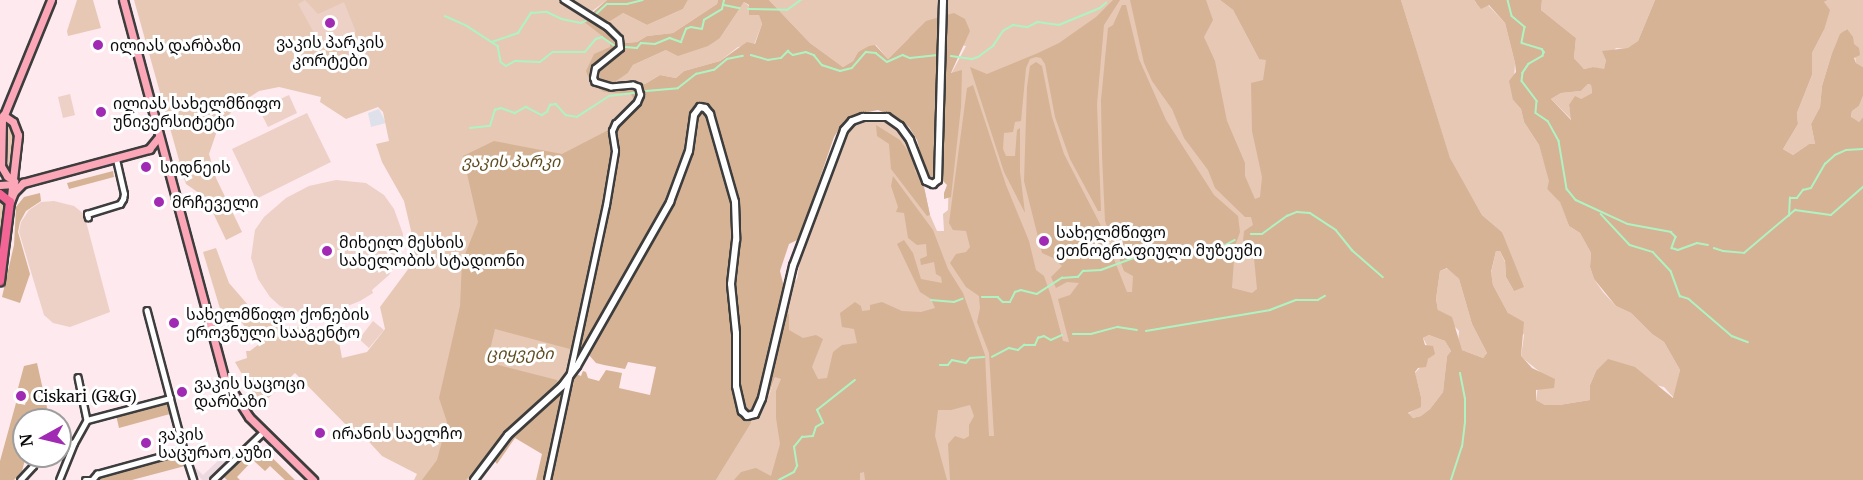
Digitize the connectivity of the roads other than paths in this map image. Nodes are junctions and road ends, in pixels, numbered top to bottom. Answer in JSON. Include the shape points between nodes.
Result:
{"nodes":[{"id":1,"x":51,"y":0,"type":"edge"},
{"id":2,"x":123,"y":0,"type":"edge"},
{"id":3,"x":564,"y":0,"type":"edge"},
{"id":4,"x":943,"y":0,"type":"edge"},
{"id":5,"x":1,"y":118,"type":"edge"},
{"id":6,"x":158,"y":137,"type":"junction"},
{"id":7,"x":149,"y":149,"type":"junction"},
{"id":8,"x":116,"y":158,"type":"junction"},
{"id":9,"x":164,"y":162,"type":"junction"},
{"id":10,"x":13,"y":165,"type":"junction"},
{"id":11,"x":12,"y":182,"type":"junction"},
{"id":12,"x":23,"y":183,"type":"junction"},
{"id":13,"x":0,"y":185,"type":"edge"},
{"id":14,"x":0,"y":194,"type":"edge"},
{"id":15,"x":10,"y":201,"type":"junction"},
{"id":16,"x":88,"y":218,"type":"dead end"},
{"id":17,"x":0,"y":281,"type":"edge"},
{"id":18,"x":147,"y":310,"type":"dead end"},
{"id":19,"x":571,"y":375,"type":"junction"},
{"id":20,"x":78,"y":376,"type":"dead end"},
{"id":21,"x":170,"y":398,"type":"junction"},
{"id":22,"x":87,"y":420,"type":"junction"},
{"id":23,"x":263,"y":432,"type":"junction"},
{"id":24,"x":74,"y":443,"type":"joint"},
{"id":25,"x":184,"y":450,"type":"junction"},
{"id":26,"x":31,"y":468,"type":"edge"},
{"id":27,"x":20,"y":480,"type":"edge"},
{"id":28,"x":59,"y":480,"type":"edge"},
{"id":29,"x":85,"y":480,"type":"edge"},
{"id":30,"x":195,"y":480,"type":"edge"},
{"id":31,"x":213,"y":480,"type":"edge"},
{"id":32,"x":313,"y":480,"type":"edge"},
{"id":33,"x":474,"y":480,"type":"edge"},
{"id":34,"x":547,"y":480,"type":"edge"}],
"edges":[{"from":1,"to":5,"type":"main road"},
{"from":2,"to":6,"type":"main road"},
{"from":3,"to":19,"type":"street","via":[[619,39],[621,48],[595,68],[595,82],[611,87],[633,85],[640,91],[637,102],[612,131],[614,157]]},
{"from":4,"to":19,"type":"street","via":[[938,180],[933,184],[926,181],[910,140],[893,121],[867,116],[852,121],[844,130],[793,266],[755,414],[747,416],[742,411],[736,386],[731,284],[735,202],[717,132],[704,107],[694,115],[689,151],[670,202]]},
{"from":5,"to":10,"type":"main road","via":[[13,122],[18,135]]},
{"from":5,"to":11,"type":"main road","via":[[1,166]]},
{"from":6,"to":7,"type":"main road"},
{"from":6,"to":9,"type":"main road"},
{"from":7,"to":8,"type":"main road"},
{"from":7,"to":9,"type":"main road"},
{"from":8,"to":12,"type":"main road"},
{"from":8,"to":16,"type":"street","via":[[123,200],[87,214]]},
{"from":9,"to":23,"type":"main road","via":[[219,365],[235,400]]},
{"from":10,"to":11,"type":"main road"},
{"from":10,"to":12,"type":"main road","via":[[15,177]]},
{"from":11,"to":12,"type":"main road"},
{"from":11,"to":13,"type":"main road"},
{"from":11,"to":15,"type":"main road"},
{"from":12,"to":15,"type":"main road"},
{"from":14,"to":15,"type":"main road"},
{"from":15,"to":17,"type":"main road"},
{"from":18,"to":21,"type":"street"},
{"from":19,"to":33,"type":"street","via":[[508,435]]},
{"from":19,"to":34,"type":"street"},
{"from":20,"to":22,"type":"street"},
{"from":21,"to":22,"type":"street"},
{"from":21,"to":25,"type":"street"},
{"from":22,"to":24,"type":"street"},
{"from":23,"to":31,"type":"street"},
{"from":23,"to":32,"type":"main road"},
{"from":24,"to":28,"type":"street"},
{"from":25,"to":29,"type":"street"},
{"from":25,"to":30,"type":"street"},
{"from":26,"to":27,"type":"street"}]}
